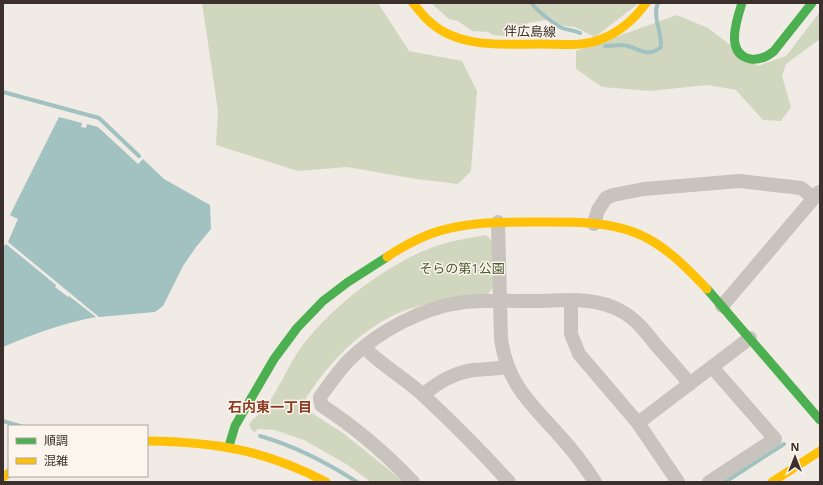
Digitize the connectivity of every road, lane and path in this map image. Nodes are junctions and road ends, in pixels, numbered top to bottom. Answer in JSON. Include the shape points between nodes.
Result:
{"nodes":[{"id":1,"x":413,"y":3,"type":"edge"},
{"id":2,"x":646,"y":3,"type":"edge"},
{"id":3,"x":742,"y":3,"type":"edge"},
{"id":4,"x":812,"y":3,"type":"edge"},
{"id":5,"x":817,"y":195,"type":"edge"},
{"id":6,"x":498,"y":222,"type":"junction"},
{"id":7,"x":594,"y":224,"type":"junction"},
{"id":8,"x":571,"y":300,"type":"junction"},
{"id":9,"x":499,"y":301,"type":"junction"},
{"id":10,"x":722,"y":306,"type":"junction"},
{"id":11,"x":750,"y":338,"type":"junction"},
{"id":12,"x":364,"y":347,"type":"junction"},
{"id":13,"x":507,"y":367,"type":"junction"},
{"id":14,"x":712,"y":367,"type":"junction"},
{"id":15,"x":690,"y":384,"type":"junction"},
{"id":16,"x":424,"y":395,"type":"junction"},
{"id":17,"x":820,"y":420,"type":"edge"},
{"id":18,"x":638,"y":423,"type":"junction"},
{"id":19,"x":148,"y":440,"type":"edge"},
{"id":20,"x":229,"y":446,"type":"junction"},
{"id":21,"x":820,"y":451,"type":"edge"},
{"id":22,"x":326,"y":482,"type":"edge"},
{"id":23,"x":414,"y":482,"type":"edge"},
{"id":24,"x":509,"y":482,"type":"edge"},
{"id":25,"x":595,"y":482,"type":"edge"},
{"id":26,"x":678,"y":482,"type":"edge"},
{"id":27,"x":709,"y":482,"type":"edge"},
{"id":28,"x":772,"y":482,"type":"edge"}],
"edges":[{"from":1,"to":2,"type":"street","name":"伴広島線","via":[[429,22],[458,39],[484,43],[571,44],[592,43],[610,35],[624,27]]},
{"from":3,"to":4,"type":"street","via":[[734,30],[735,43],[744,56],[754,59],[760,59],[775,50]]},
{"from":5,"to":7,"type":"street","via":[[801,188],[739,181],[644,189],[606,198],[598,210]]},
{"from":5,"to":10,"type":"street"},
{"from":6,"to":7,"type":"street"},
{"from":6,"to":9,"type":"street"},
{"from":6,"to":20,"type":"street","via":[[458,227],[430,234],[401,248],[323,301],[297,328],[274,359],[235,426]]},
{"from":7,"to":10,"type":"street","via":[[625,229],[660,246],[693,274]]},
{"from":8,"to":9,"type":"street"},
{"from":8,"to":15,"type":"street","via":[[603,304],[629,316]]},
{"from":8,"to":18,"type":"street","via":[[571,334],[579,354]]},
{"from":9,"to":12,"type":"street","via":[[464,303],[435,309],[406,320]]},
{"from":9,"to":13,"type":"street","via":[[502,349]]},
{"from":10,"to":11,"type":"street"},
{"from":11,"to":14,"type":"street"},
{"from":11,"to":17,"type":"street"},
{"from":12,"to":16,"type":"street","via":[[373,357]]},
{"from":12,"to":23,"type":"street","via":[[335,376],[320,397],[321,405],[375,444]]},
{"from":13,"to":16,"type":"street","via":[[458,374],[439,382]]},
{"from":13,"to":25,"type":"street","via":[[522,395],[564,441]]},
{"from":14,"to":15,"type":"street"},
{"from":14,"to":27,"type":"street","via":[[775,439]]},
{"from":15,"to":18,"type":"street"},
{"from":16,"to":24,"type":"street"},
{"from":18,"to":26,"type":"street"},
{"from":19,"to":20,"type":"street"},
{"from":20,"to":22,"type":"street","via":[[262,454]]},
{"from":21,"to":28,"type":"street"}]}
